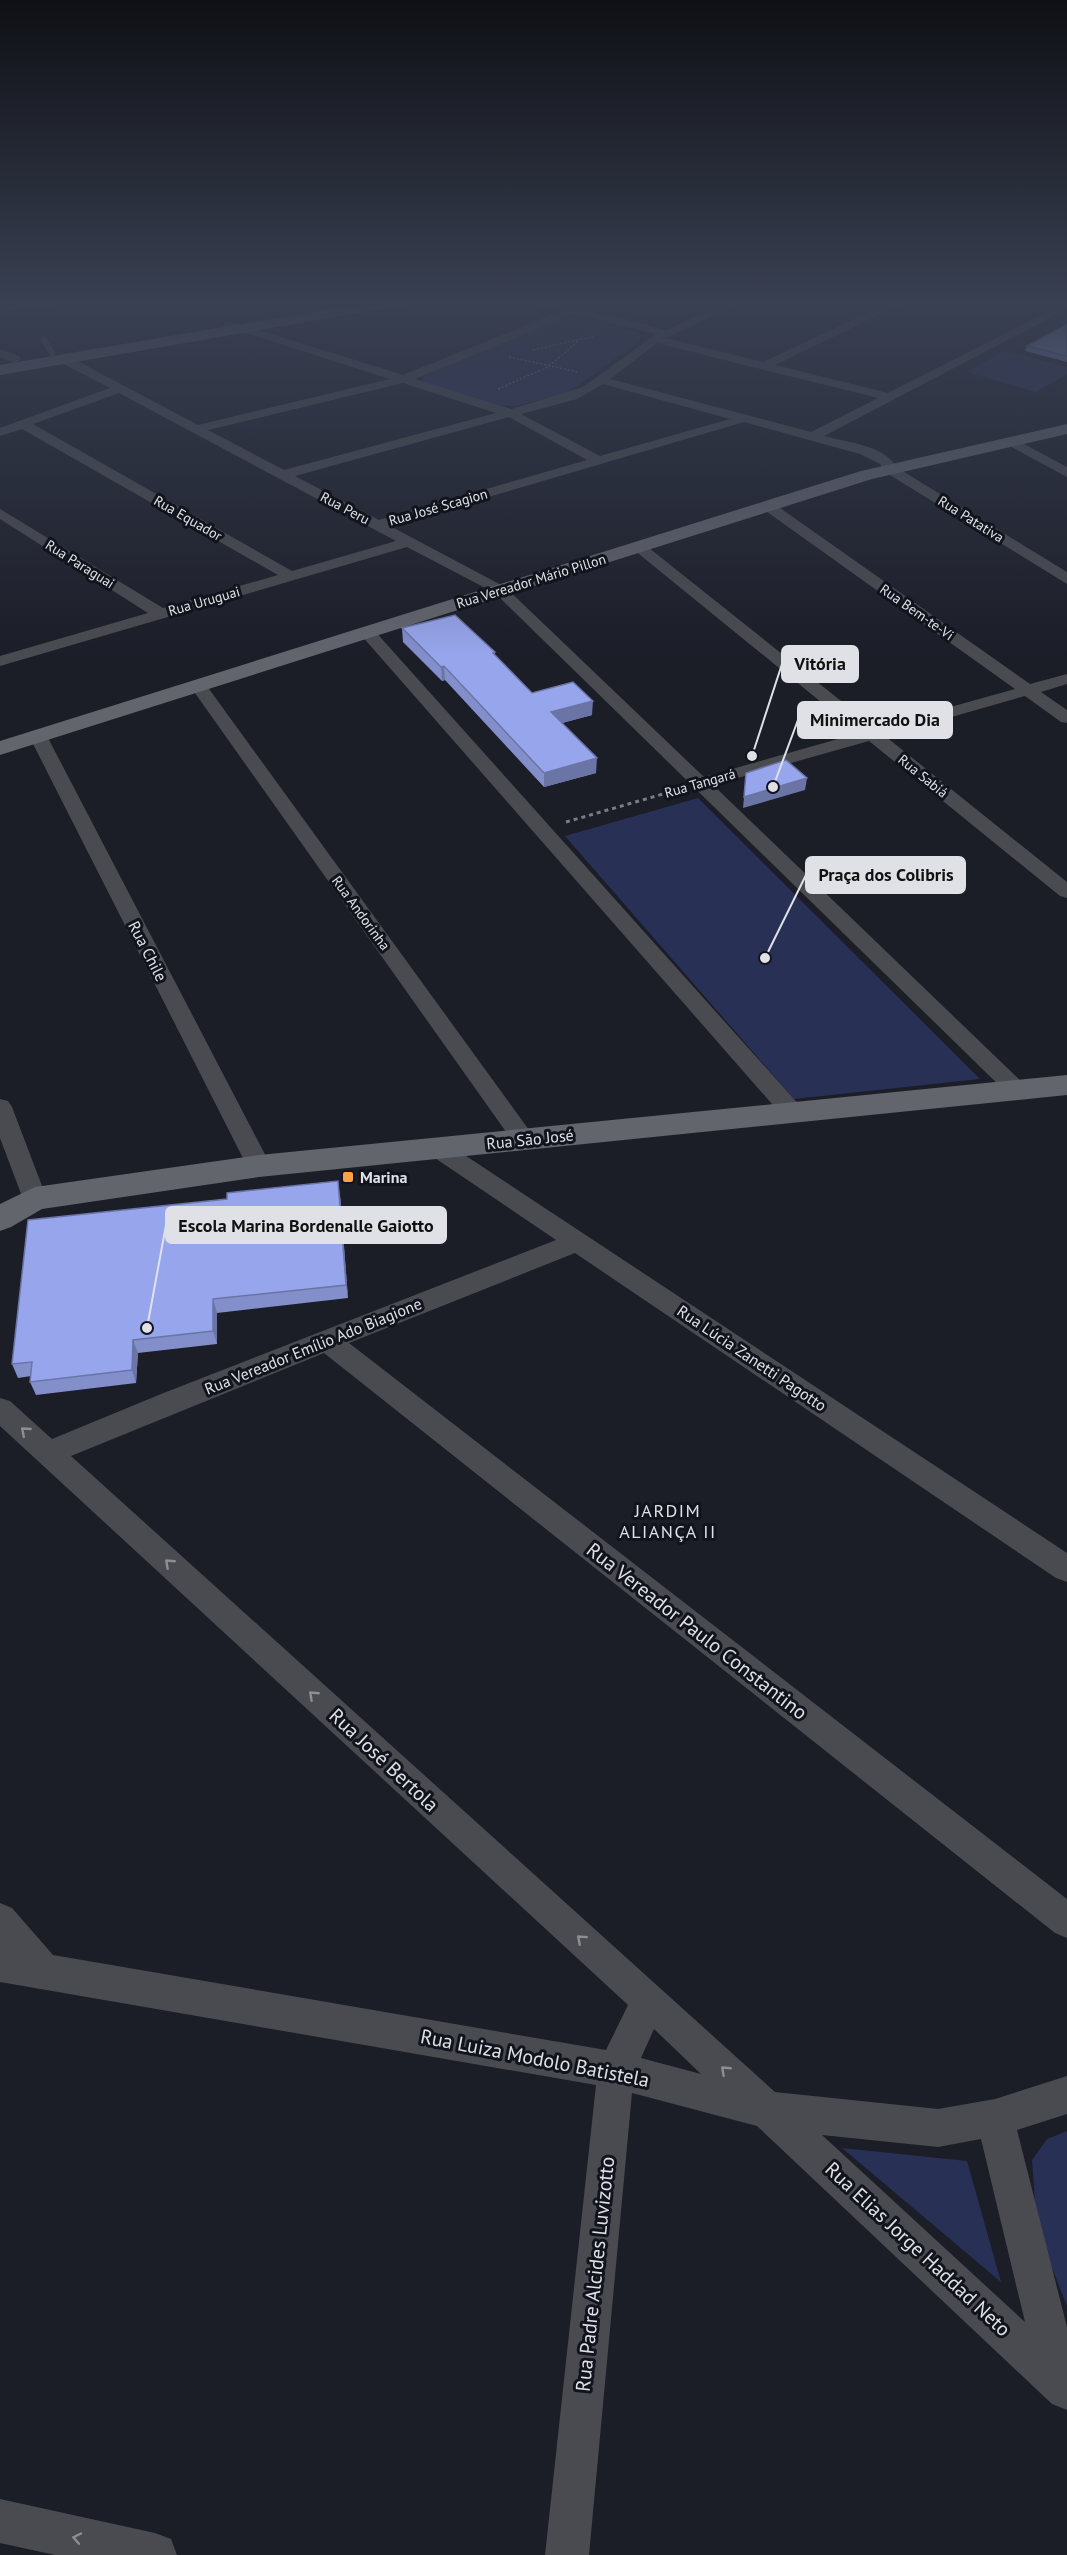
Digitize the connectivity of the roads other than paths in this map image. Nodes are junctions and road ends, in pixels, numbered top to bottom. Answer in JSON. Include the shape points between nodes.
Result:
{"nodes":[{"id":1,"x":34,"y":420,"type":"edge"},
{"id":2,"x":179,"y":420,"type":"edge"},
{"id":3,"x":233,"y":420,"type":"edge"},
{"id":4,"x":483,"y":420,"type":"edge"},
{"id":5,"x":524,"y":420,"type":"edge"},
{"id":6,"x":738,"y":420,"type":"edge"},
{"id":7,"x":747,"y":420,"type":"edge"},
{"id":8,"x":845,"y":420,"type":"edge"},
{"id":9,"x":24,"y":424,"type":"junction"},
{"id":10,"x":196,"y":429,"type":"junction"},
{"id":11,"x":1067,"y":429,"type":"edge"},
{"id":12,"x":0,"y":432,"type":"edge"},
{"id":13,"x":813,"y":437,"type":"junction"},
{"id":14,"x":1011,"y":441,"type":"junction"},
{"id":15,"x":598,"y":460,"type":"junction"},
{"id":16,"x":890,"y":469,"type":"junction"},
{"id":17,"x":1067,"y":473,"type":"edge"},
{"id":18,"x":282,"y":475,"type":"junction"},
{"id":19,"x":768,"y":506,"type":"junction"},
{"id":20,"x":0,"y":513,"type":"edge"},
{"id":21,"x":377,"y":525,"type":"junction"},
{"id":22,"x":408,"y":542,"type":"junction"},
{"id":23,"x":639,"y":547,"type":"junction"},
{"id":24,"x":290,"y":576,"type":"junction"},
{"id":25,"x":1067,"y":579,"type":"edge"},
{"id":26,"x":500,"y":590,"type":"junction"},
{"id":27,"x":160,"y":614,"type":"junction"},
{"id":28,"x":367,"y":632,"type":"junction"},
{"id":29,"x":3,"y":657,"type":"edge"},
{"id":30,"x":1067,"y":679,"type":"edge"},
{"id":31,"x":198,"y":686,"type":"junction"},
{"id":32,"x":1027,"y":690,"type":"junction"},
{"id":33,"x":1067,"y":718,"type":"edge"},
{"id":34,"x":872,"y":734,"type":"junction"},
{"id":35,"x":38,"y":736,"type":"junction"},
{"id":36,"x":0,"y":748,"type":"edge"},
{"id":37,"x":701,"y":783,"type":"junction"},
{"id":38,"x":1067,"y":892,"type":"edge"},
{"id":39,"x":1067,"y":1085,"type":"edge"},
{"id":40,"x":1017,"y":1090,"type":"junction"},
{"id":41,"x":0,"y":1107,"type":"edge"},
{"id":42,"x":794,"y":1114,"type":"junction"},
{"id":43,"x":524,"y":1140,"type":"junction"},
{"id":44,"x":436,"y":1148,"type":"junction"},
{"id":45,"x":259,"y":1166,"type":"junction"},
{"id":46,"x":35,"y":1199,"type":"junction"},
{"id":47,"x":0,"y":1220,"type":"edge"},
{"id":48,"x":577,"y":1242,"type":"junction"},
{"id":49,"x":327,"y":1341,"type":"junction"},
{"id":50,"x":0,"y":1409,"type":"edge"},
{"id":51,"x":50,"y":1454,"type":"junction"},
{"id":52,"x":1067,"y":1569,"type":"edge"},
{"id":53,"x":0,"y":1920,"type":"edge"},
{"id":54,"x":1067,"y":1921,"type":"edge"},
{"id":55,"x":0,"y":1964,"type":"edge"},
{"id":56,"x":44,"y":1972,"type":"junction"},
{"id":57,"x":649,"y":2000,"type":"junction"},
{"id":58,"x":616,"y":2070,"type":"junction"},
{"id":59,"x":1067,"y":2095,"type":"edge"},
{"id":60,"x":768,"y":2110,"type":"junction"},
{"id":61,"x":995,"y":2118,"type":"junction"},
{"id":62,"x":1063,"y":2385,"type":"edge"},
{"id":63,"x":0,"y":2521,"type":"edge"},
{"id":64,"x":155,"y":2555,"type":"edge"},
{"id":65,"x":567,"y":2555,"type":"edge"}],
"edges":[{"from":1,"to":9,"type":"street"},
{"from":2,"to":10,"type":"street","name":"Rua Peru"},
{"from":3,"to":10,"type":"street"},
{"from":4,"to":18,"type":"street"},
{"from":5,"to":15,"type":"street"},
{"from":6,"to":15,"type":"street","name":"Rua José Scagion"},
{"from":7,"to":13,"type":"street","name":"Rua Patativa"},
{"from":8,"to":13,"type":"street"},
{"from":9,"to":12,"type":"street"},
{"from":9,"to":24,"type":"street","name":"Rua Equador"},
{"from":10,"to":18,"type":"street","name":"Rua Peru"},
{"from":11,"to":14,"type":"street","name":"Rua Vereador Mário Pillon"},
{"from":13,"to":16,"type":"street","name":"Rua Patativa","via":[[865,451],[885,460]]},
{"from":14,"to":16,"type":"street","name":"Rua Vereador Mário Pillon"},
{"from":14,"to":17,"type":"street"},
{"from":15,"to":21,"type":"street","name":"Rua José Scagion"},
{"from":16,"to":19,"type":"street","name":"Rua Vereador Mário Pillon"},
{"from":16,"to":25,"type":"street","name":"Rua Patativa"},
{"from":18,"to":21,"type":"street","name":"Rua Peru"},
{"from":19,"to":23,"type":"street","name":"Rua Vereador Mário Pillon"},
{"from":19,"to":32,"type":"street","name":"Rua Bem-te-Vi"},
{"from":20,"to":27,"type":"street","name":"Rua Paraguai"},
{"from":21,"to":22,"type":"street","name":"Rua Peru"},
{"from":22,"to":24,"type":"street","name":"Rua Uruguai"},
{"from":22,"to":26,"type":"street","name":"Rua Peru"},
{"from":23,"to":26,"type":"street","name":"Rua Vereador Mário Pillon"},
{"from":23,"to":34,"type":"street","name":"Rua Sabiá"},
{"from":24,"to":27,"type":"street","name":"Rua Uruguai"},
{"from":26,"to":28,"type":"street","name":"Rua Vereador Mário Pillon"},
{"from":26,"to":37,"type":"street","name":"Rua Peru"},
{"from":27,"to":29,"type":"street","name":"Rua Uruguai"},
{"from":28,"to":31,"type":"street","name":"Rua Vereador Mário Pillon"},
{"from":28,"to":42,"type":"street"},
{"from":30,"to":32,"type":"street","name":"Rua Tangará"},
{"from":31,"to":35,"type":"street","name":"Rua Vereador Mário Pillon"},
{"from":31,"to":43,"type":"street","name":"Rua Andorinha"},
{"from":32,"to":33,"type":"street","name":"Rua Bem-te-Vi"},
{"from":32,"to":34,"type":"street","name":"Rua Tangará"},
{"from":34,"to":37,"type":"street","name":"Rua Tangará"},
{"from":34,"to":38,"type":"street","name":"Rua Sabiá"},
{"from":35,"to":36,"type":"street","name":"Rua Vereador Mário Pillon"},
{"from":35,"to":45,"type":"street","name":"Rua Chile"},
{"from":37,"to":40,"type":"street","name":"Rua Peru"},
{"from":39,"to":40,"type":"street","name":"Rua São José"},
{"from":40,"to":42,"type":"street","name":"Rua São José"},
{"from":41,"to":46,"type":"street"},
{"from":42,"to":43,"type":"street","name":"Rua São José"},
{"from":43,"to":44,"type":"street","name":"Rua São José"},
{"from":44,"to":45,"type":"street","name":"Rua São José"},
{"from":44,"to":48,"type":"street","name":"Rua Lúcia Zanetti Pagotto"},
{"from":45,"to":46,"type":"street","name":"Rua São José"},
{"from":46,"to":47,"type":"street","name":"Rua São José"},
{"from":48,"to":49,"type":"street","name":"Rua Vereador Emílio Ado Biagione"},
{"from":48,"to":52,"type":"street","name":"Rua Lúcia Zanetti Pagotto"},
{"from":49,"to":51,"type":"street","name":"Rua Vereador Emílio Ado Biagione"},
{"from":49,"to":54,"type":"street","name":"Rua Vereador Paulo Constantino"},
{"from":51,"to":50,"type":"street","name":"Rua José Bertola","one_way":true},
{"from":57,"to":51,"type":"street","name":"Rua José Bertola","one_way":true},
{"from":53,"to":56,"type":"street"},
{"from":55,"to":56,"type":"street","name":"Rua Luiza Modolo Batistela"},
{"from":56,"to":58,"type":"street","name":"Rua Luiza Modolo Batistela"},
{"from":57,"to":58,"type":"street","name":"Rua Padre Alcides Luvizotto"},
{"from":60,"to":57,"type":"street","name":"Rua José Bertola","one_way":true},
{"from":58,"to":60,"type":"street","name":"Rua Luiza Modolo Batistela"},
{"from":58,"to":65,"type":"street","name":"Rua Padre Alcides Luvizotto"},
{"from":59,"to":61,"type":"street","name":"Rua Luiza Modolo Batistela"},
{"from":60,"to":61,"type":"street","name":"Rua Luiza Modolo Batistela","via":[[938,2128]]},
{"from":60,"to":62,"type":"street","name":"Rua Elias Jorge Haddad Neto"},
{"from":61,"to":62,"type":"street"},
{"from":64,"to":63,"type":"street","one_way":true}]}
